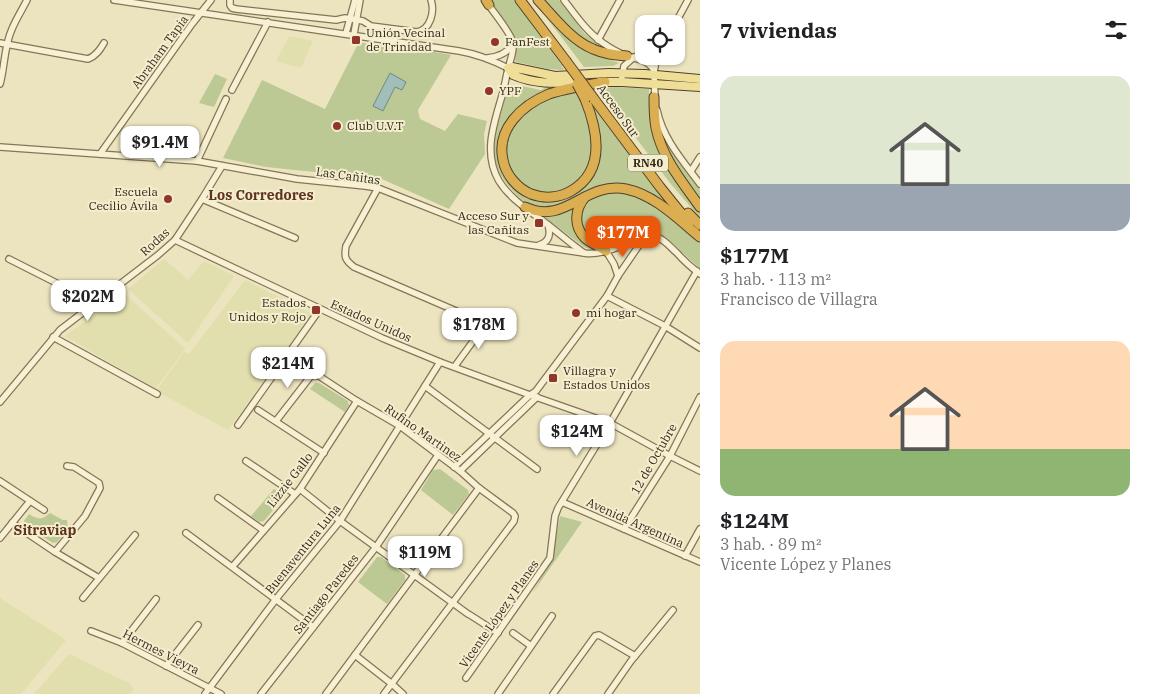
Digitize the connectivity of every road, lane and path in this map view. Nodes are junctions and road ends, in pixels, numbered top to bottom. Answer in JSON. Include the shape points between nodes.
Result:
{"nodes":[{"id":1,"x":27,"y":0,"type":"edge"},
{"id":2,"x":114,"y":0,"type":"edge"},
{"id":3,"x":212,"y":0,"type":"edge"},
{"id":4,"x":230,"y":0,"type":"edge"},
{"id":5,"x":355,"y":0,"type":"edge"},
{"id":6,"x":360,"y":0,"type":"edge"},
{"id":7,"x":520,"y":0,"type":"edge"},
{"id":8,"x":527,"y":0,"type":"edge"},
{"id":9,"x":538,"y":0,"type":"edge"},
{"id":10,"x":564,"y":0,"type":"edge"},
{"id":11,"x":620,"y":0,"type":"edge"},
{"id":12,"x":688,"y":0,"type":"edge"},
{"id":13,"x":434,"y":2,"type":"edge"},
{"id":14,"x":486,"y":2,"type":"edge"},
{"id":15,"x":202,"y":13,"type":"junction"},
{"id":16,"x":680,"y":15,"type":"edge"},
{"id":17,"x":353,"y":19,"type":"junction"},
{"id":18,"x":268,"y":22,"type":"junction"},
{"id":19,"x":346,"y":33,"type":"junction"},
{"id":20,"x":354,"y":34,"type":"junction"},
{"id":21,"x":598,"y":40,"type":"junction"},
{"id":22,"x":0,"y":43,"type":"edge"},
{"id":23,"x":104,"y":43,"type":"dead end"},
{"id":24,"x":8,"y":44,"type":"junction"},
{"id":25,"x":513,"y":44,"type":"junction"},
{"id":26,"x":634,"y":57,"type":"junction"},
{"id":27,"x":487,"y":58,"type":"junction"},
{"id":28,"x":569,"y":62,"type":"junction"},
{"id":29,"x":655,"y":65,"type":"edge"},
{"id":30,"x":508,"y":68,"type":"junction"},
{"id":31,"x":654,"y":72,"type":"junction"},
{"id":32,"x":512,"y":75,"type":"junction"},
{"id":33,"x":556,"y":76,"type":"junction"},
{"id":34,"x":622,"y":78,"type":"junction"},
{"id":35,"x":700,"y":79,"type":"edge"},
{"id":36,"x":505,"y":82,"type":"junction"},
{"id":37,"x":605,"y":82,"type":"junction"},
{"id":38,"x":0,"y":84,"type":"edge"},
{"id":39,"x":653,"y":84,"type":"junction"},
{"id":40,"x":700,"y":87,"type":"edge"},
{"id":41,"x":232,"y":90,"type":"dead end"},
{"id":42,"x":654,"y":97,"type":"junction"},
{"id":43,"x":226,"y":99,"type":"dead end"},
{"id":44,"x":593,"y":99,"type":"junction"},
{"id":45,"x":0,"y":147,"type":"edge"},
{"id":46,"x":100,"y":154,"type":"junction"},
{"id":47,"x":700,"y":157,"type":"edge"},
{"id":48,"x":197,"y":161,"type":"junction"},
{"id":49,"x":222,"y":166,"type":"junction"},
{"id":50,"x":690,"y":171,"type":"junction"},
{"id":51,"x":700,"y":184,"type":"edge"},
{"id":52,"x":378,"y":188,"type":"junction"},
{"id":53,"x":587,"y":195,"type":"junction"},
{"id":54,"x":202,"y":199,"type":"junction"},
{"id":55,"x":525,"y":207,"type":"junction"},
{"id":56,"x":700,"y":207,"type":"edge"},
{"id":57,"x":548,"y":224,"type":"junction"},
{"id":58,"x":700,"y":225,"type":"edge"},
{"id":59,"x":700,"y":235,"type":"edge"},
{"id":60,"x":295,"y":238,"type":"dead end"},
{"id":61,"x":644,"y":238,"type":"junction"},
{"id":62,"x":175,"y":240,"type":"junction"},
{"id":63,"x":539,"y":245,"type":"junction"},
{"id":64,"x":606,"y":251,"type":"junction"},
{"id":65,"x":584,"y":253,"type":"junction"},
{"id":66,"x":9,"y":259,"type":"dead end"},
{"id":67,"x":698,"y":273,"type":"edge"},
{"id":68,"x":618,"y":276,"type":"junction"},
{"id":69,"x":606,"y":296,"type":"junction"},
{"id":70,"x":96,"y":303,"type":"junction"},
{"id":71,"x":320,"y":309,"type":"junction"},
{"id":72,"x":665,"y":326,"type":"junction"},
{"id":73,"x":53,"y":337,"type":"junction"},
{"id":74,"x":700,"y":348,"type":"edge"},
{"id":75,"x":440,"y":362,"type":"junction"},
{"id":76,"x":455,"y":366,"type":"junction"},
{"id":77,"x":425,"y":386,"type":"junction"},
{"id":78,"x":157,"y":394,"type":"dead end"},
{"id":79,"x":536,"y":394,"type":"junction"},
{"id":80,"x":530,"y":395,"type":"junction"},
{"id":81,"x":700,"y":397,"type":"edge"},
{"id":82,"x":357,"y":401,"type":"junction"},
{"id":83,"x":0,"y":402,"type":"edge"},
{"id":84,"x":258,"y":410,"type":"dead end"},
{"id":85,"x":276,"y":421,"type":"junction"},
{"id":86,"x":610,"y":424,"type":"junction"},
{"id":87,"x":238,"y":425,"type":"dead end"},
{"id":88,"x":400,"y":426,"type":"junction"},
{"id":89,"x":492,"y":436,"type":"junction"},
{"id":90,"x":324,"y":453,"type":"junction"},
{"id":91,"x":438,"y":455,"type":"junction"},
{"id":92,"x":670,"y":456,"type":"junction"},
{"id":93,"x":246,"y":461,"type":"dead end"},
{"id":94,"x":68,"y":466,"type":"dead end"},
{"id":95,"x":457,"y":469,"type":"junction"},
{"id":96,"x":537,"y":469,"type":"dead end"},
{"id":97,"x":700,"y":471,"type":"edge"},
{"id":98,"x":0,"y":481,"type":"edge"},
{"id":99,"x":300,"y":488,"type":"junction"},
{"id":100,"x":480,"y":488,"type":"junction"},
{"id":101,"x":295,"y":494,"type":"junction"},
{"id":102,"x":218,"y":498,"type":"dead end"},
{"id":103,"x":30,"y":501,"type":"junction"},
{"id":104,"x":562,"y":502,"type":"junction"},
{"id":105,"x":44,"y":510,"type":"dead end"},
{"id":106,"x":340,"y":521,"type":"junction"},
{"id":107,"x":12,"y":523,"type":"junction"},
{"id":108,"x":624,"y":529,"type":"junction"},
{"id":109,"x":700,"y":529,"type":"edge"},
{"id":110,"x":263,"y":530,"type":"junction"},
{"id":111,"x":186,"y":533,"type":"dead end"},
{"id":112,"x":135,"y":536,"type":"dead end"},
{"id":113,"x":0,"y":538,"type":"edge"},
{"id":114,"x":376,"y":546,"type":"junction"},
{"id":115,"x":55,"y":552,"type":"junction"},
{"id":116,"x":686,"y":556,"type":"junction"},
{"id":117,"x":700,"y":562,"type":"edge"},
{"id":118,"x":233,"y":566,"type":"junction"},
{"id":119,"x":414,"y":575,"type":"junction"},
{"id":120,"x":99,"y":578,"type":"junction"},
{"id":121,"x":83,"y":598,"type":"dead end"},
{"id":122,"x":276,"y":598,"type":"junction"},
{"id":123,"x":156,"y":599,"type":"dead end"},
{"id":124,"x":452,"y":603,"type":"junction"},
{"id":125,"x":673,"y":610,"type":"dead end"},
{"id":126,"x":552,"y":616,"type":"dead end"},
{"id":127,"x":198,"y":625,"type":"dead end"},
{"id":128,"x":313,"y":627,"type":"junction"},
{"id":129,"x":91,"y":631,"type":"dead end"},
{"id":130,"x":498,"y":633,"type":"junction"},
{"id":131,"x":512,"y":633,"type":"dead end"},
{"id":132,"x":122,"y":643,"type":"junction"},
{"id":133,"x":531,"y":646,"type":"junction"},
{"id":134,"x":355,"y":656,"type":"junction"},
{"id":135,"x":635,"y":656,"type":"junction"},
{"id":136,"x":166,"y":666,"type":"junction"},
{"id":137,"x":466,"y":678,"type":"dead end"},
{"id":138,"x":392,"y":684,"type":"junction"},
{"id":139,"x":210,"y":688,"type":"junction"},
{"id":140,"x":205,"y":694,"type":"edge"},
{"id":141,"x":221,"y":694,"type":"edge"},
{"id":142,"x":261,"y":694,"type":"edge"},
{"id":143,"x":326,"y":694,"type":"edge"},
{"id":144,"x":384,"y":694,"type":"edge"},
{"id":145,"x":403,"y":694,"type":"edge"},
{"id":146,"x":498,"y":694,"type":"edge"},
{"id":147,"x":553,"y":694,"type":"edge"},
{"id":148,"x":608,"y":694,"type":"edge"}],
"edges":[{"from":1,"to":24,"type":"street","via":[[11,29]]},
{"from":2,"to":15,"type":"street"},
{"from":3,"to":15,"type":"street"},
{"from":4,"to":17,"type":"street","via":[[232,8],[236,9]]},
{"from":5,"to":17,"type":"street"},
{"from":6,"to":17,"type":"street"},
{"from":7,"to":28,"type":"highway","name":"Acceso Sur","number":"RN40"},
{"from":8,"to":28,"type":"highway","name":"Acceso Sur","number":"RN40"},
{"from":9,"to":26,"type":"highway","via":[[586,46],[602,53]]},
{"from":10,"to":21,"type":"street"},
{"from":11,"to":21,"type":"street"},
{"from":12,"to":16,"type":"street"},
{"from":13,"to":17,"type":"street","via":[[431,19],[421,32],[371,26]]},
{"from":14,"to":25,"type":"street"},
{"from":15,"to":18,"type":"street","name":"Abraham Tapia"},
{"from":15,"to":46,"type":"street","name":"Abraham Tapia"},
{"from":17,"to":19,"type":"street"},
{"from":17,"to":20,"type":"street"},
{"from":18,"to":19,"type":"street","name":"Abraham Tapia"},
{"from":18,"to":41,"type":"street"},
{"from":19,"to":20,"type":"street","name":"Abraham Tapia"},
{"from":20,"to":27,"type":"street","name":"Abraham Tapia","via":[[460,50]]},
{"from":21,"to":26,"type":"street"},
{"from":22,"to":24,"type":"street"},
{"from":23,"to":24,"type":"street","via":[[88,59]]},
{"from":24,"to":38,"type":"street"},
{"from":25,"to":27,"type":"street","via":[[503,54]]},
{"from":25,"to":30,"type":"street"},
{"from":26,"to":31,"type":"street","via":[[648,63]]},
{"from":26,"to":34,"type":"street","via":[[624,66]]},
{"from":27,"to":30,"type":"street","name":"Abraham Tapia"},
{"from":28,"to":44,"type":"highway","name":"Acceso Sur","number":"RN40"},
{"from":28,"to":44,"type":"highway","bridge":true},
{"from":29,"to":31,"type":"street"},
{"from":30,"to":32,"type":"main road"},
{"from":30,"to":33,"type":"main road","name":"Abraham Tapia","via":[[512,66]]},
{"from":30,"to":36,"type":"street"},
{"from":31,"to":34,"type":"main road","name":"Abraham Tapia"},
{"from":31,"to":35,"type":"main road","name":"Abraham Tapia"},
{"from":31,"to":39,"type":"street"},
{"from":32,"to":33,"type":"main road"},
{"from":32,"to":36,"type":"street"},
{"from":32,"to":37,"type":"main road","name":"Abraham Tapia","via":[[541,83]]},
{"from":33,"to":34,"type":"main road","name":"Abraham Tapia","via":[[596,73]]},
{"from":34,"to":37,"type":"main road","name":"Abraham Tapia"},
{"from":34,"to":39,"type":"main road","name":"Abraham Tapia"},
{"from":36,"to":55,"type":"street","via":[[490,150],[502,185]]},
{"from":37,"to":44,"type":"highway","via":[[548,95],[525,108],[512,121],[504,137],[502,153],[503,163],[513,181],[529,193],[556,197],[574,190],[586,179],[594,164],[596,146]]},
{"from":39,"to":40,"type":"main road","name":"Abraham Tapia"},
{"from":39,"to":42,"type":"street"},
{"from":42,"to":50,"type":"street","via":[[665,134]]},
{"from":42,"to":56,"type":"highway","via":[[657,129],[664,150]]},
{"from":43,"to":48,"type":"street"},
{"from":44,"to":58,"type":"highway","name":"Acceso Sur","number":"RN40"},
{"from":44,"to":59,"type":"highway","name":"Acceso Sur","number":"RN40"},
{"from":45,"to":46,"type":"street"},
{"from":46,"to":48,"type":"street","name":"Las Cañitas"},
{"from":47,"to":50,"type":"street"},
{"from":48,"to":49,"type":"street","name":"Las Cañitas"},
{"from":49,"to":52,"type":"street","name":"Las Cañitas"},
{"from":49,"to":54,"type":"street","name":"Rodas"},
{"from":50,"to":51,"type":"street"},
{"from":52,"to":63,"type":"street","name":"Las Cañitas","via":[[517,243]]},
{"from":52,"to":76,"type":"street","via":[[346,246],[346,259],[354,267],[484,323]]},
{"from":53,"to":55,"type":"highway","via":[[556,211],[536,211]]},
{"from":53,"to":59,"type":"highway","via":[[608,188],[633,191],[653,200]]},
{"from":53,"to":64,"type":"highway","via":[[576,215],[578,226],[586,238]]},
{"from":54,"to":60,"type":"street"},
{"from":54,"to":62,"type":"street","name":"Rodas"},
{"from":55,"to":57,"type":"street"},
{"from":57,"to":63,"type":"street","via":[[548,239]]},
{"from":57,"to":65,"type":"street"},
{"from":61,"to":64,"type":"street","name":"Las Cañitas"},
{"from":61,"to":67,"type":"street","via":[[660,238]]},
{"from":61,"to":68,"type":"street"},
{"from":62,"to":70,"type":"street","name":"Rodas"},
{"from":62,"to":71,"type":"street","name":"Estados Unidos"},
{"from":63,"to":65,"type":"street","name":"Las Cañitas"},
{"from":64,"to":65,"type":"street","name":"Las Cañitas"},
{"from":64,"to":68,"type":"street"},
{"from":66,"to":70,"type":"street"},
{"from":67,"to":72,"type":"street","name":"Vicente López y Planes"},
{"from":68,"to":69,"type":"street"},
{"from":69,"to":72,"type":"street"},
{"from":69,"to":79,"type":"street"},
{"from":70,"to":73,"type":"street","name":"Rodas"},
{"from":71,"to":75,"type":"street","name":"Estados Unidos"},
{"from":71,"to":87,"type":"street"},
{"from":72,"to":74,"type":"street"},
{"from":72,"to":86,"type":"street","name":"Vicente López y Planes"},
{"from":73,"to":78,"type":"street"},
{"from":73,"to":83,"type":"street","name":"Rodas"},
{"from":75,"to":76,"type":"street","name":"Estados Unidos"},
{"from":75,"to":77,"type":"street","name":"Buenaventura Luna"},
{"from":76,"to":80,"type":"street","name":"Estados Unidos"},
{"from":77,"to":88,"type":"street","name":"Buenaventura Luna"},
{"from":77,"to":89,"type":"street"},
{"from":79,"to":80,"type":"street","name":"Estados Unidos"},
{"from":79,"to":86,"type":"street","name":"Estados Unidos"},
{"from":79,"to":89,"type":"street"},
{"from":80,"to":89,"type":"street"},
{"from":81,"to":92,"type":"street","name":"12 de Octubre"},
{"from":82,"to":85,"type":"street","name":"Rufino Martinez","via":[[314,375]]},
{"from":82,"to":88,"type":"street","name":"Rufino Martinez"},
{"from":82,"to":90,"type":"street","name":"Lizzie Gallo"},
{"from":84,"to":85,"type":"street"},
{"from":85,"to":90,"type":"street"},
{"from":86,"to":92,"type":"street","name":"Estados Unidos"},
{"from":86,"to":104,"type":"street","name":"Vicente López y Planes"},
{"from":88,"to":91,"type":"street","name":"Rufino Martinez"},
{"from":88,"to":106,"type":"street","name":"Buenaventura Luna"},
{"from":89,"to":95,"type":"street"},
{"from":89,"to":96,"type":"street"},
{"from":90,"to":99,"type":"street","name":"Lizzie Gallo"},
{"from":91,"to":95,"type":"street","name":"Rufino Martinez"},
{"from":91,"to":114,"type":"street","name":"Santiago Paredes"},
{"from":92,"to":97,"type":"street","name":"Estados Unidos"},
{"from":92,"to":108,"type":"street","name":"12 de Octubre"},
{"from":93,"to":101,"type":"street"},
{"from":94,"to":115,"type":"street","via":[[99,483],[100,488],[85,516]]},
{"from":95,"to":100,"type":"street","name":"Rufino Martinez"},
{"from":98,"to":103,"type":"street"},
{"from":99,"to":101,"type":"street","name":"Lizzie Gallo"},
{"from":99,"to":106,"type":"street"},
{"from":100,"to":119,"type":"street"},
{"from":100,"to":124,"type":"street","name":"Rufino Martinez","via":[[513,513],[514,521]]},
{"from":101,"to":110,"type":"street","name":"Lizzie Gallo"},
{"from":102,"to":110,"type":"street"},
{"from":103,"to":105,"type":"street"},
{"from":103,"to":107,"type":"street"},
{"from":104,"to":108,"type":"street","name":"Avenida Argentina"},
{"from":104,"to":130,"type":"street","name":"Vicente López y Planes","via":[[555,516],[550,558]]},
{"from":106,"to":114,"type":"street"},
{"from":106,"to":122,"type":"street","name":"Buenaventura Luna"},
{"from":107,"to":113,"type":"street"},
{"from":107,"to":115,"type":"street"},
{"from":108,"to":116,"type":"street","name":"Avenida Argentina"},
{"from":109,"to":116,"type":"street"},
{"from":110,"to":118,"type":"street","name":"Lizzie Gallo"},
{"from":111,"to":118,"type":"street"},
{"from":112,"to":120,"type":"street"},
{"from":114,"to":119,"type":"street"},
{"from":114,"to":128,"type":"street","name":"Santiago Paredes"},
{"from":115,"to":120,"type":"street"},
{"from":116,"to":117,"type":"street","name":"Avenida Argentina"},
{"from":118,"to":122,"type":"street"},
{"from":119,"to":124,"type":"street"},
{"from":119,"to":134,"type":"street"},
{"from":120,"to":121,"type":"street"},
{"from":122,"to":128,"type":"street"},
{"from":122,"to":139,"type":"street","name":"Buenaventura Luna"},
{"from":123,"to":132,"type":"street"},
{"from":124,"to":130,"type":"street"},
{"from":124,"to":138,"type":"street"},
{"from":125,"to":135,"type":"street"},
{"from":126,"to":133,"type":"street"},
{"from":127,"to":136,"type":"street"},
{"from":128,"to":142,"type":"street","name":"Santiago Paredes"},
{"from":129,"to":132,"type":"street","name":"Hermes Vieyra"},
{"from":130,"to":137,"type":"street","name":"Vicente López y Planes"},
{"from":131,"to":133,"type":"street"},
{"from":132,"to":136,"type":"street","name":"Hermes Vieyra"},
{"from":133,"to":146,"type":"street"},
{"from":134,"to":138,"type":"street"},
{"from":134,"to":143,"type":"street"},
{"from":135,"to":147,"type":"street","via":[[599,635],[595,636]]},
{"from":135,"to":148,"type":"street"},
{"from":136,"to":139,"type":"street","name":"Hermes Vieyra"},
{"from":138,"to":144,"type":"street"},
{"from":138,"to":145,"type":"street"},
{"from":139,"to":140,"type":"street","name":"Buenaventura Luna"},
{"from":139,"to":141,"type":"street","name":"Hermes Vieyra"}]}
